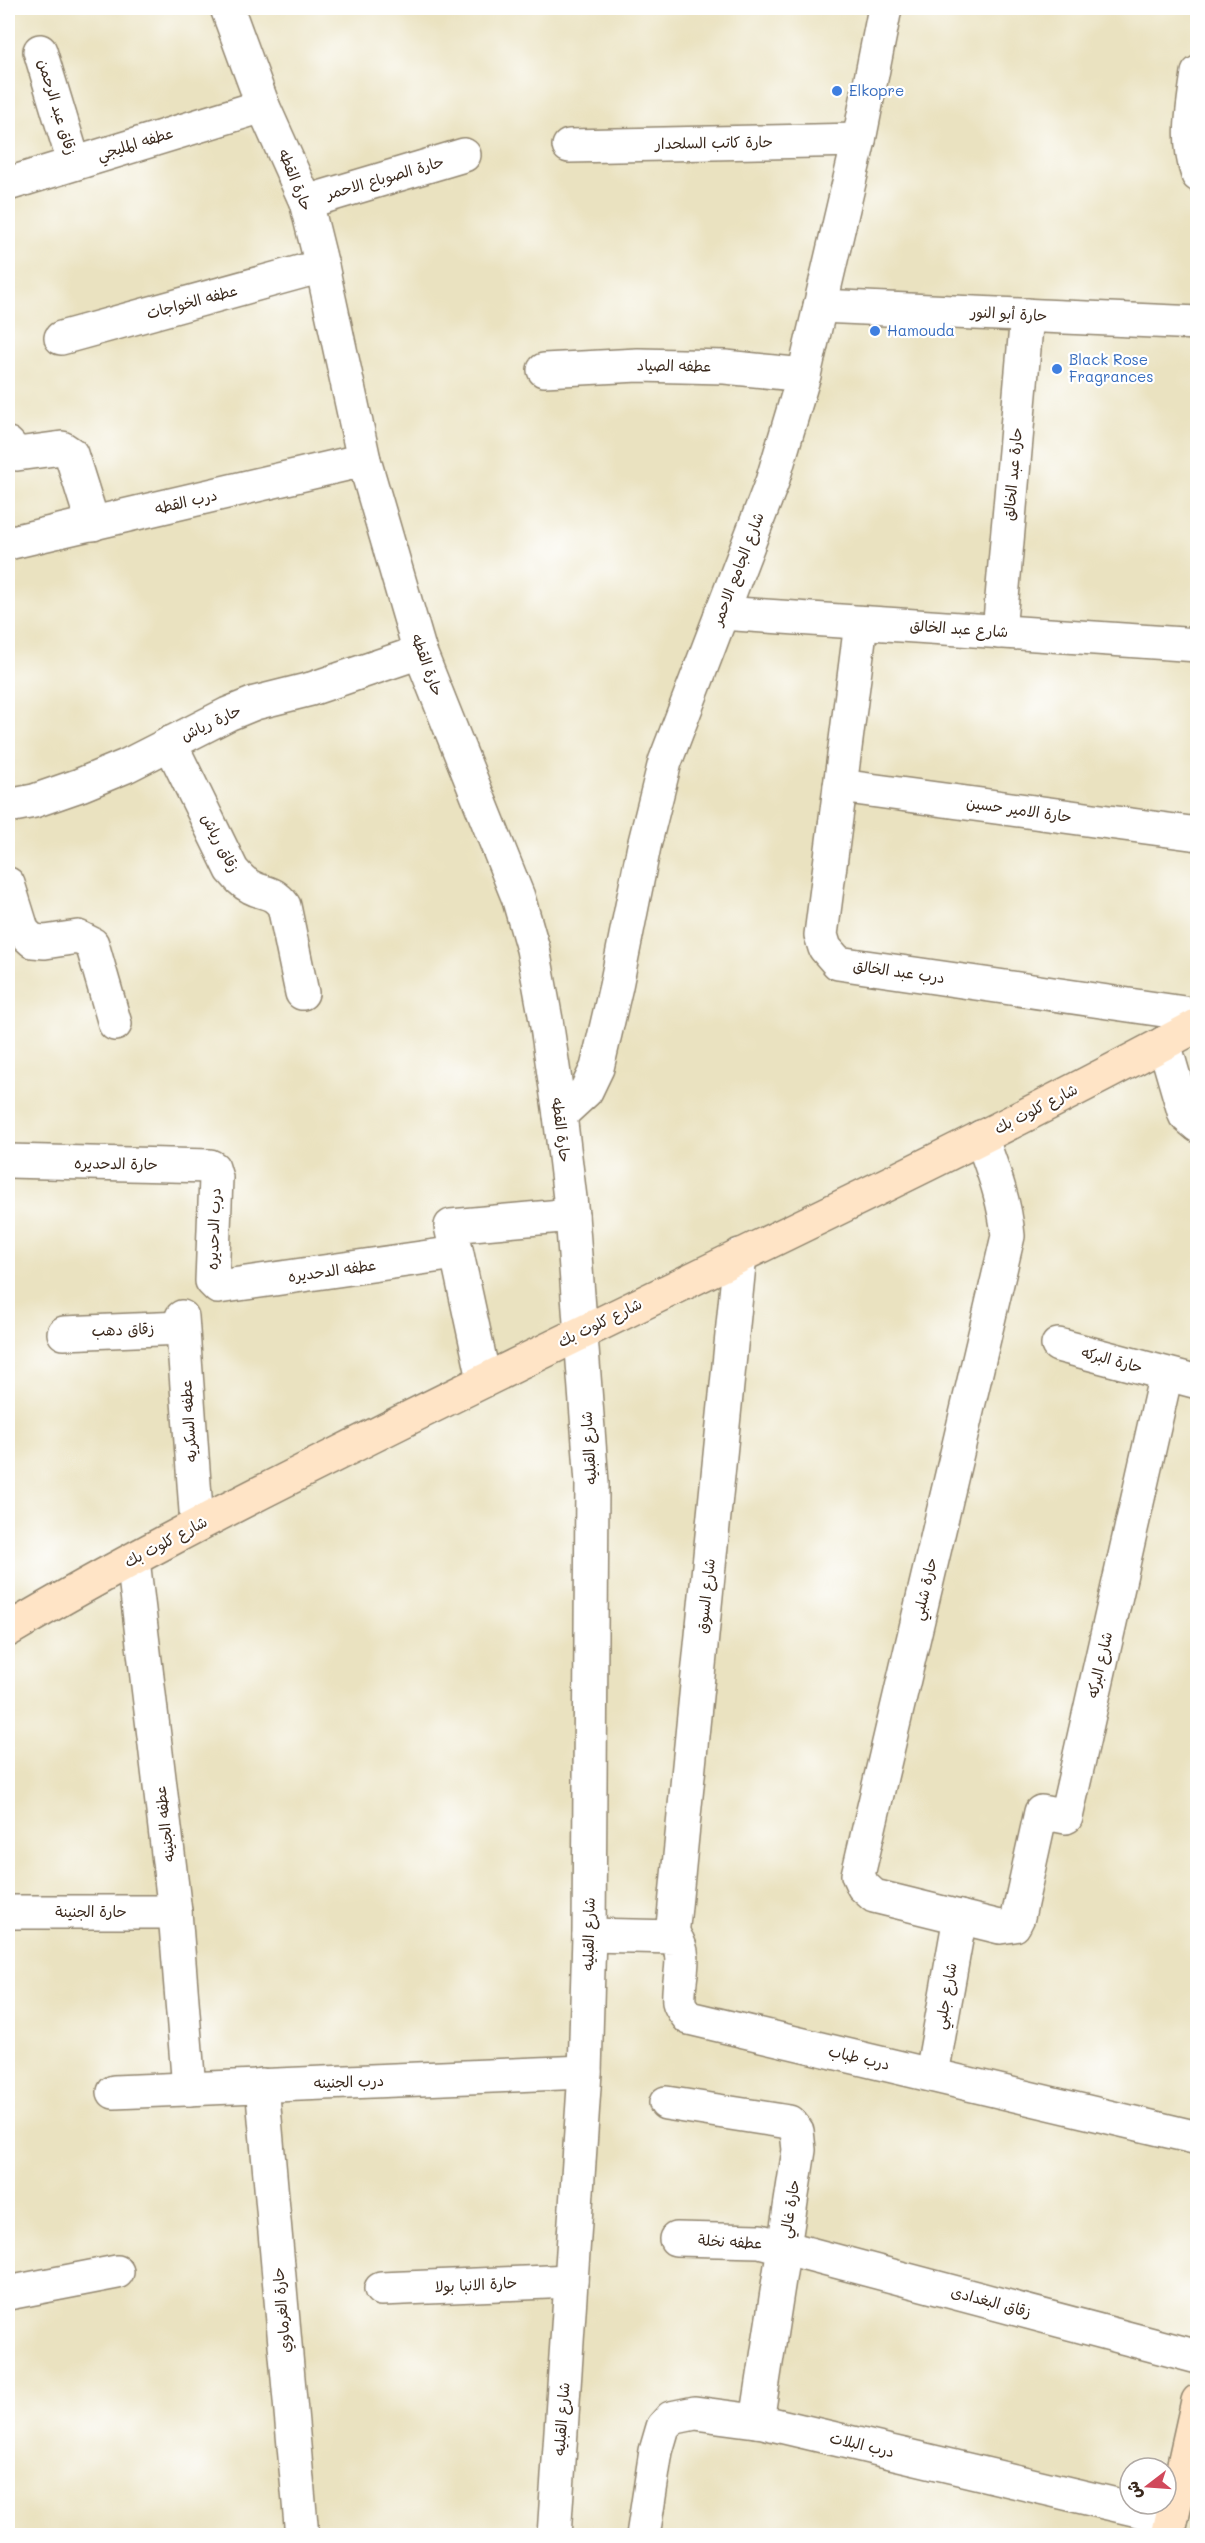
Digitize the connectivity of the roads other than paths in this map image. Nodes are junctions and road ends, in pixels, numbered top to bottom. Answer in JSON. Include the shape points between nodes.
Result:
{"nodes":[{"id":1,"x":226,"y":8,"type":"edge"},
{"id":2,"x":885,"y":8,"type":"edge"},
{"id":3,"x":40,"y":51,"type":"dead end"},
{"id":4,"x":1197,"y":73,"type":"edge"},
{"id":5,"x":263,"y":106,"type":"junction"},
{"id":6,"x":859,"y":140,"type":"junction"},
{"id":7,"x":570,"y":146,"type":"dead end"},
{"id":8,"x":464,"y":155,"type":"dead end"},
{"id":9,"x":74,"y":163,"type":"junction"},
{"id":10,"x":1197,"y":175,"type":"edge"},
{"id":11,"x":8,"y":184,"type":"edge"},
{"id":12,"x":306,"y":202,"type":"junction"},
{"id":13,"x":322,"y":266,"type":"junction"},
{"id":14,"x":820,"y":306,"type":"junction"},
{"id":15,"x":1027,"y":315,"type":"junction"},
{"id":16,"x":1197,"y":323,"type":"edge"},
{"id":17,"x":61,"y":338,"type":"dead end"},
{"id":18,"x":544,"y":370,"type":"dead end"},
{"id":19,"x":804,"y":375,"type":"junction"},
{"id":20,"x":8,"y":444,"type":"edge"},
{"id":21,"x":364,"y":460,"type":"junction"},
{"id":22,"x":93,"y":524,"type":"junction"},
{"id":23,"x":8,"y":543,"type":"edge"},
{"id":24,"x":721,"y":613,"type":"junction"},
{"id":25,"x":861,"y":622,"type":"junction"},
{"id":26,"x":999,"y":632,"type":"junction"},
{"id":27,"x":1197,"y":645,"type":"edge"},
{"id":28,"x":420,"y":652,"type":"junction"},
{"id":29,"x":170,"y":743,"type":"junction"},
{"id":30,"x":840,"y":786,"type":"junction"},
{"id":31,"x":8,"y":806,"type":"edge"},
{"id":32,"x":1197,"y":834,"type":"edge"},
{"id":33,"x":8,"y":884,"type":"edge"},
{"id":34,"x":20,"y":945,"type":"edge"},
{"id":35,"x":302,"y":993,"type":"dead end"},
{"id":36,"x":1197,"y":1015,"type":"edge"},
{"id":37,"x":116,"y":1024,"type":"dead end"},
{"id":38,"x":1197,"y":1025,"type":"edge"},
{"id":39,"x":1164,"y":1043,"type":"junction"},
{"id":40,"x":560,"y":1115,"type":"junction"},
{"id":41,"x":1197,"y":1126,"type":"edge"},
{"id":42,"x":981,"y":1137,"type":"junction"},
{"id":43,"x":8,"y":1161,"type":"edge"},
{"id":44,"x":216,"y":1178,"type":"joint"},
{"id":45,"x":572,"y":1215,"type":"junction"},
{"id":46,"x":456,"y":1253,"type":"junction"},
{"id":47,"x":740,"y":1255,"type":"junction"},
{"id":48,"x":212,"y":1281,"type":"joint"},
{"id":49,"x":182,"y":1322,"type":"joint"},
{"id":50,"x":64,"y":1333,"type":"dead end"},
{"id":51,"x":580,"y":1333,"type":"junction"},
{"id":52,"x":1058,"y":1345,"type":"dead end"},
{"id":53,"x":1166,"y":1374,"type":"junction"},
{"id":54,"x":484,"y":1379,"type":"junction"},
{"id":55,"x":1197,"y":1382,"type":"edge"},
{"id":56,"x":197,"y":1525,"type":"junction"},
{"id":57,"x":133,"y":1560,"type":"junction"},
{"id":58,"x":8,"y":1630,"type":"edge"},
{"id":59,"x":8,"y":1912,"type":"edge"},
{"id":60,"x":175,"y":1912,"type":"junction"},
{"id":61,"x":960,"y":1917,"type":"junction"},
{"id":62,"x":1014,"y":1925,"type":"joint"},
{"id":63,"x":590,"y":1935,"type":"junction"},
{"id":64,"x":672,"y":1936,"type":"junction"},
{"id":65,"x":585,"y":2072,"type":"junction"},
{"id":66,"x":932,"y":2074,"type":"junction"},
{"id":67,"x":262,"y":2085,"type":"junction"},
{"id":68,"x":189,"y":2089,"type":"junction"},
{"id":69,"x":114,"y":2092,"type":"dead end"},
{"id":70,"x":666,"y":2103,"type":"dead end"},
{"id":71,"x":1197,"y":2138,"type":"edge"},
{"id":72,"x":676,"y":2239,"type":"dead end"},
{"id":73,"x":784,"y":2248,"type":"junction"},
{"id":74,"x":117,"y":2272,"type":"dead end"},
{"id":75,"x":571,"y":2281,"type":"junction"},
{"id":76,"x":381,"y":2289,"type":"dead end"},
{"id":77,"x":8,"y":2293,"type":"edge"},
{"id":78,"x":1197,"y":2357,"type":"edge"},
{"id":79,"x":1197,"y":2401,"type":"edge"},
{"id":80,"x":757,"y":2421,"type":"junction"},
{"id":81,"x":1170,"y":2527,"type":"edge"},
{"id":82,"x":302,"y":2535,"type":"edge"},
{"id":83,"x":554,"y":2535,"type":"edge"},
{"id":84,"x":643,"y":2535,"type":"edge"}],
"edges":[{"from":1,"to":5,"type":"street","name":"حارة القطه"},
{"from":2,"to":6,"type":"street","name":"شارع الجامع الاحمر"},
{"from":3,"to":9,"type":"street","name":"زقاق عبد الرحمن"},
{"from":4,"to":10,"type":"street","via":[[1190,135]]},
{"from":5,"to":9,"type":"street","name":"عطفه المليجي"},
{"from":5,"to":12,"type":"street","name":"حارة القطه"},
{"from":6,"to":7,"type":"street","name":"حارة كاتب السلحدار"},
{"from":6,"to":14,"type":"street","name":"شارع الجامع الاحمر"},
{"from":8,"to":12,"type":"street","name":"حارة الصوباع الاحمر"},
{"from":9,"to":11,"type":"street","name":"عطفه المليجي"},
{"from":12,"to":13,"type":"street","name":"حارة القطه"},
{"from":13,"to":17,"type":"street","name":"عطفه الخواجات"},
{"from":13,"to":21,"type":"street","name":"حارة القطه"},
{"from":14,"to":15,"type":"street","name":"حارة أبو النور"},
{"from":14,"to":19,"type":"street","name":"شارع الجامع الاحمر"},
{"from":15,"to":16,"type":"street","name":"حارة أبو النور"},
{"from":15,"to":26,"type":"street","name":"حارة عبد الخالق"},
{"from":18,"to":19,"type":"street","name":"عطفه الصياد","via":[[638,364],[725,366]]},
{"from":19,"to":24,"type":"street","name":"شارع الجامع الاحمر","via":[[772,482]]},
{"from":20,"to":22,"type":"street","via":[[17,454],[62,448],[71,454]]},
{"from":21,"to":22,"type":"street","name":"درب القطه"},
{"from":21,"to":28,"type":"street","name":"حارة القطه"},
{"from":22,"to":23,"type":"street","name":"درب القطه"},
{"from":24,"to":25,"type":"street","name":"شارع عبد الخالق"},
{"from":24,"to":40,"type":"street","name":"شارع الجامع الاحمر","via":[[664,762],[597,1068],[586,1091]]},
{"from":25,"to":26,"type":"street","name":"شارع عبد الخالق"},
{"from":25,"to":30,"type":"street","name":"درب عبد الخالق"},
{"from":26,"to":27,"type":"street","name":"شارع عبد الخالق"},
{"from":28,"to":29,"type":"street","name":"حارة رياش","via":[[311,689],[255,703]]},
{"from":28,"to":40,"type":"street","name":"حارة القطه","via":[[518,897],[546,1020]]},
{"from":29,"to":31,"type":"street","name":"حارة رياش","via":[[80,785]]},
{"from":29,"to":35,"type":"street","name":"زقاق رياش","via":[[232,870],[254,889],[278,897],[285,906]]},
{"from":30,"to":32,"type":"street","name":"حارة الامير حسين"},
{"from":30,"to":36,"type":"street","name":"درب عبد الخالق","via":[[821,936],[825,948],[838,963]]},
{"from":33,"to":34,"type":"street","via":[[23,933]]},
{"from":34,"to":37,"type":"street","via":[[78,937],[92,944]]},
{"from":38,"to":39,"type":"street","name":"شارع كلوت بك"},
{"from":39,"to":41,"type":"street","via":[[1185,1115]]},
{"from":39,"to":42,"type":"street","name":"شارع كلوت بك"},
{"from":40,"to":45,"type":"street","name":"حارة القطه"},
{"from":42,"to":47,"type":"street","name":"شارع كلوت بك"},
{"from":42,"to":61,"type":"street","name":"حارة شلبي","via":[[998,1180],[1008,1236],[858,1875],[874,1896]]},
{"from":43,"to":44,"type":"street","name":"حارة الدحديره","via":[[210,1166]]},
{"from":44,"to":48,"type":"street","name":"درب الدحديره"},
{"from":45,"to":46,"type":"street","via":[[452,1226]]},
{"from":45,"to":51,"type":"street","name":"حارة القطه"},
{"from":46,"to":48,"type":"street","name":"عطفه الدحديره","via":[[218,1287]]},
{"from":46,"to":54,"type":"street"},
{"from":47,"to":51,"type":"street","name":"شارع كلوت بك"},
{"from":47,"to":64,"type":"street","name":"شارع السوق"},
{"from":49,"to":50,"type":"street","name":"زقاق دهب"},
{"from":49,"to":56,"type":"street","name":"عطفه السكريه"},
{"from":51,"to":54,"type":"street","name":"شارع كلوت بك"},
{"from":51,"to":63,"type":"street","name":"شارع القبليه","via":[[592,1484]]},
{"from":52,"to":53,"type":"street","name":"حارة البركه"},
{"from":53,"to":55,"type":"street","name":"حارة البركه"},
{"from":53,"to":62,"type":"street","name":"شارع البركه","via":[[1066,1817],[1041,1812]]},
{"from":54,"to":56,"type":"street","name":"شارع كلوت بك"},
{"from":56,"to":57,"type":"street","name":"شارع كلوت بك"},
{"from":57,"to":58,"type":"street","name":"شارع كلوت بك"},
{"from":57,"to":60,"type":"street","name":"عطفه الجنينه"},
{"from":59,"to":60,"type":"street","name":"حارة الجنينة"},
{"from":60,"to":68,"type":"street","name":"عطفه الجنينه"},
{"from":61,"to":62,"type":"street","name":"حارة شلبي","via":[[1000,1927]]},
{"from":61,"to":66,"type":"street","name":"شارع جلبي"},
{"from":63,"to":64,"type":"street"},
{"from":63,"to":65,"type":"street","name":"شارع القبليه"},
{"from":64,"to":66,"type":"street","name":"درب طباب","via":[[681,1946],[679,2004],[689,2018]]},
{"from":65,"to":67,"type":"street","name":"درب الجنينه"},
{"from":65,"to":75,"type":"street","name":"شارع القبليه"},
{"from":66,"to":71,"type":"street","name":"درب طباب"},
{"from":67,"to":68,"type":"street","name":"درب الجنينه"},
{"from":67,"to":82,"type":"street","name":"حارة الغرماوي"},
{"from":68,"to":69,"type":"street","name":"درب الجنينه"},
{"from":70,"to":73,"type":"street","name":"حارة غالي","via":[[789,2122],[796,2131],[799,2150]]},
{"from":72,"to":73,"type":"street","name":"عطفه نخلة","via":[[760,2241]]},
{"from":73,"to":78,"type":"street","name":"زقاق البغدادى"},
{"from":73,"to":80,"type":"street","name":"حارة غالي"},
{"from":74,"to":77,"type":"street"},
{"from":75,"to":76,"type":"street","name":"حارة الانبا بولا"},
{"from":75,"to":83,"type":"street","name":"شارع القبليه"},
{"from":79,"to":81,"type":"street"},
{"from":80,"to":81,"type":"street","name":"درب البلات"},
{"from":80,"to":84,"type":"street","name":"درب البلات","via":[[695,2413],[671,2418],[663,2427],[656,2451]]}]}
